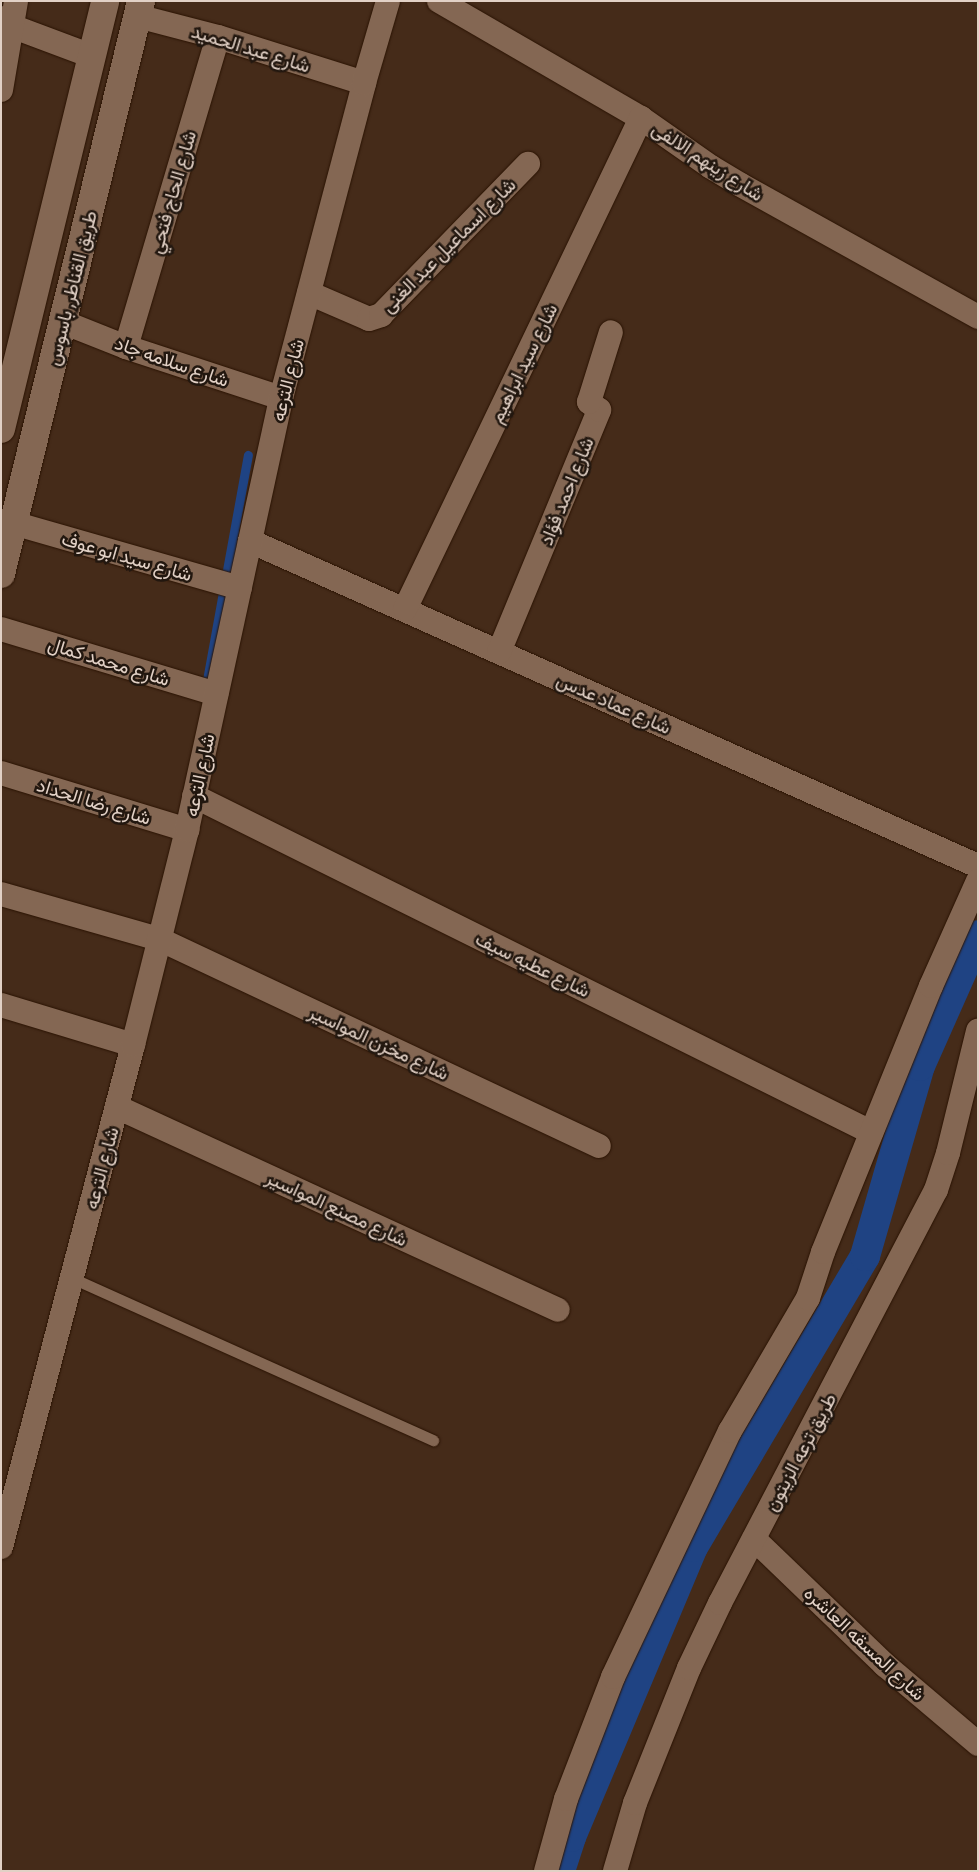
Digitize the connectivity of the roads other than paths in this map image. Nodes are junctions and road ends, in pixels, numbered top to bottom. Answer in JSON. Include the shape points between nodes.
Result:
{"nodes":[{"id":1,"x":16,"y":1,"type":"edge"},
{"id":2,"x":105,"y":1,"type":"edge"},
{"id":3,"x":388,"y":1,"type":"edge"},
{"id":4,"x":440,"y":1,"type":"edge"},
{"id":5,"x":139,"y":9,"type":"edge"},
{"id":6,"x":7,"y":22,"type":"edge"},
{"id":7,"x":218,"y":37,"type":"junction"},
{"id":8,"x":91,"y":56,"type":"junction"},
{"id":9,"x":364,"y":83,"type":"junction"},
{"id":10,"x":1,"y":90,"type":"edge"},
{"id":11,"x":642,"y":118,"type":"junction"},
{"id":12,"x":528,"y":164,"type":"dead end"},
{"id":13,"x":309,"y":293,"type":"junction"},
{"id":14,"x":978,"y":317,"type":"edge"},
{"id":15,"x":63,"y":322,"type":"junction"},
{"id":16,"x":611,"y":332,"type":"dead end"},
{"id":17,"x":126,"y":347,"type":"junction"},
{"id":18,"x":281,"y":398,"type":"junction"},
{"id":19,"x":1,"y":429,"type":"edge"},
{"id":20,"x":14,"y":523,"type":"junction"},
{"id":21,"x":250,"y":541,"type":"junction"},
{"id":22,"x":1,"y":574,"type":"edge"},
{"id":23,"x":240,"y":588,"type":"junction"},
{"id":24,"x":405,"y":608,"type":"junction"},
{"id":25,"x":1,"y":628,"type":"edge"},
{"id":26,"x":499,"y":652,"type":"junction"},
{"id":27,"x":216,"y":694,"type":"junction"},
{"id":28,"x":1,"y":773,"type":"edge"},
{"id":29,"x":194,"y":796,"type":"junction"},
{"id":30,"x":187,"y":830,"type":"junction"},
{"id":31,"x":978,"y":866,"type":"edge"},
{"id":32,"x":978,"y":881,"type":"edge"},
{"id":33,"x":1,"y":894,"type":"edge"},
{"id":34,"x":159,"y":939,"type":"junction"},
{"id":35,"x":1,"y":1005,"type":"edge"},
{"id":36,"x":978,"y":1031,"type":"edge"},
{"id":37,"x":133,"y":1045,"type":"junction"},
{"id":38,"x":117,"y":1107,"type":"junction"},
{"id":39,"x":871,"y":1132,"type":"junction"},
{"id":40,"x":599,"y":1146,"type":"dead end"},
{"id":41,"x":72,"y":1278,"type":"junction"},
{"id":42,"x":558,"y":1310,"type":"dead end"},
{"id":43,"x":433,"y":1440,"type":"dead end"},
{"id":44,"x":754,"y":1539,"type":"junction"},
{"id":45,"x":1,"y":1547,"type":"edge"},
{"id":46,"x":978,"y":1744,"type":"edge"},
{"id":47,"x":546,"y":1871,"type":"edge"},
{"id":48,"x":615,"y":1871,"type":"edge"}],
"edges":[{"from":1,"to":6,"type":"street"},
{"from":2,"to":8,"type":"main road","name":"طريق القناطر, باسوس"},
{"from":3,"to":9,"type":"street","name":"شارع الترعه"},
{"from":4,"to":11,"type":"street","name":"شارع زينهم الالفى"},
{"from":5,"to":7,"type":"street","name":"شارع عبد الحميد"},
{"from":5,"to":15,"type":"main road","name":"طريق القناطر, باسوس"},
{"from":6,"to":8,"type":"street"},
{"from":6,"to":10,"type":"street"},
{"from":7,"to":9,"type":"street","name":"شارع عبد الحميد"},
{"from":7,"to":17,"type":"street","name":"شارع الحاج فتحي"},
{"from":8,"to":19,"type":"main road","name":"طريق القناطر, باسوس"},
{"from":9,"to":13,"type":"street","name":"شارع الترعه"},
{"from":11,"to":14,"type":"street","name":"شارع زينهم الالفى","via":[[711,167]]},
{"from":11,"to":24,"type":"street","name":"شارع سيد ابراهيم"},
{"from":12,"to":13,"type":"street","name":"شارع اسماعيل عبد الغنى","via":[[381,314],[369,319]]},
{"from":13,"to":18,"type":"street","name":"شارع الترعه"},
{"from":15,"to":17,"type":"street","name":"شارع سلامه جاد"},
{"from":15,"to":20,"type":"main road","name":"طريق القناطر, باسوس"},
{"from":16,"to":26,"type":"street","name":"شارع احمد فؤاد","via":[[589,402],[599,410]]},
{"from":17,"to":18,"type":"street","name":"شارع سلامه جاد"},
{"from":18,"to":21,"type":"street","name":"شارع الترعه"},
{"from":20,"to":22,"type":"main road","name":"طريق القناطر, باسوس"},
{"from":20,"to":23,"type":"street","name":"شارع سيد ابو عوف"},
{"from":21,"to":23,"type":"street","name":"شارع الترعه"},
{"from":21,"to":24,"type":"street","name":"شارع عماد عدس"},
{"from":23,"to":27,"type":"street","name":"شارع الترعه"},
{"from":24,"to":26,"type":"street","name":"شارع عماد عدس"},
{"from":25,"to":27,"type":"street","name":"شارع محمد كمال"},
{"from":26,"to":31,"type":"street","name":"شارع عماد عدس"},
{"from":27,"to":29,"type":"street","name":"شارع الترعه"},
{"from":28,"to":30,"type":"street","name":"شارع رضا الحداد"},
{"from":29,"to":30,"type":"street","name":"شارع الترعه"},
{"from":29,"to":39,"type":"street","name":"شارع عطيه سيف"},
{"from":30,"to":34,"type":"street","name":"شارع الترعه"},
{"from":32,"to":39,"type":"street"},
{"from":33,"to":34,"type":"street","name":"شارع مخزن المواسير"},
{"from":34,"to":37,"type":"street","name":"شارع الترعه"},
{"from":34,"to":40,"type":"street","name":"شارع مخزن المواسير"},
{"from":35,"to":37,"type":"street"},
{"from":36,"to":44,"type":"street","name":"طريق ترعه الزيتون","via":[[936,1190]]},
{"from":37,"to":38,"type":"street","name":"شارع الترعه"},
{"from":38,"to":41,"type":"street","name":"شارع الترعه"},
{"from":38,"to":42,"type":"street","name":"شارع مصنع المواسير"},
{"from":39,"to":47,"type":"street","via":[[808,1298],[730,1431],[612,1677],[566,1799]]},
{"from":41,"to":43,"type":"lane"},
{"from":41,"to":45,"type":"street","name":"شارع الترعه"},
{"from":44,"to":46,"type":"street","name":"شارع المسقه العاشره","via":[[885,1665]]},
{"from":44,"to":48,"type":"street","name":"طريق ترعه الزيتون","via":[[709,1627],[661,1735],[635,1803]]}]}
